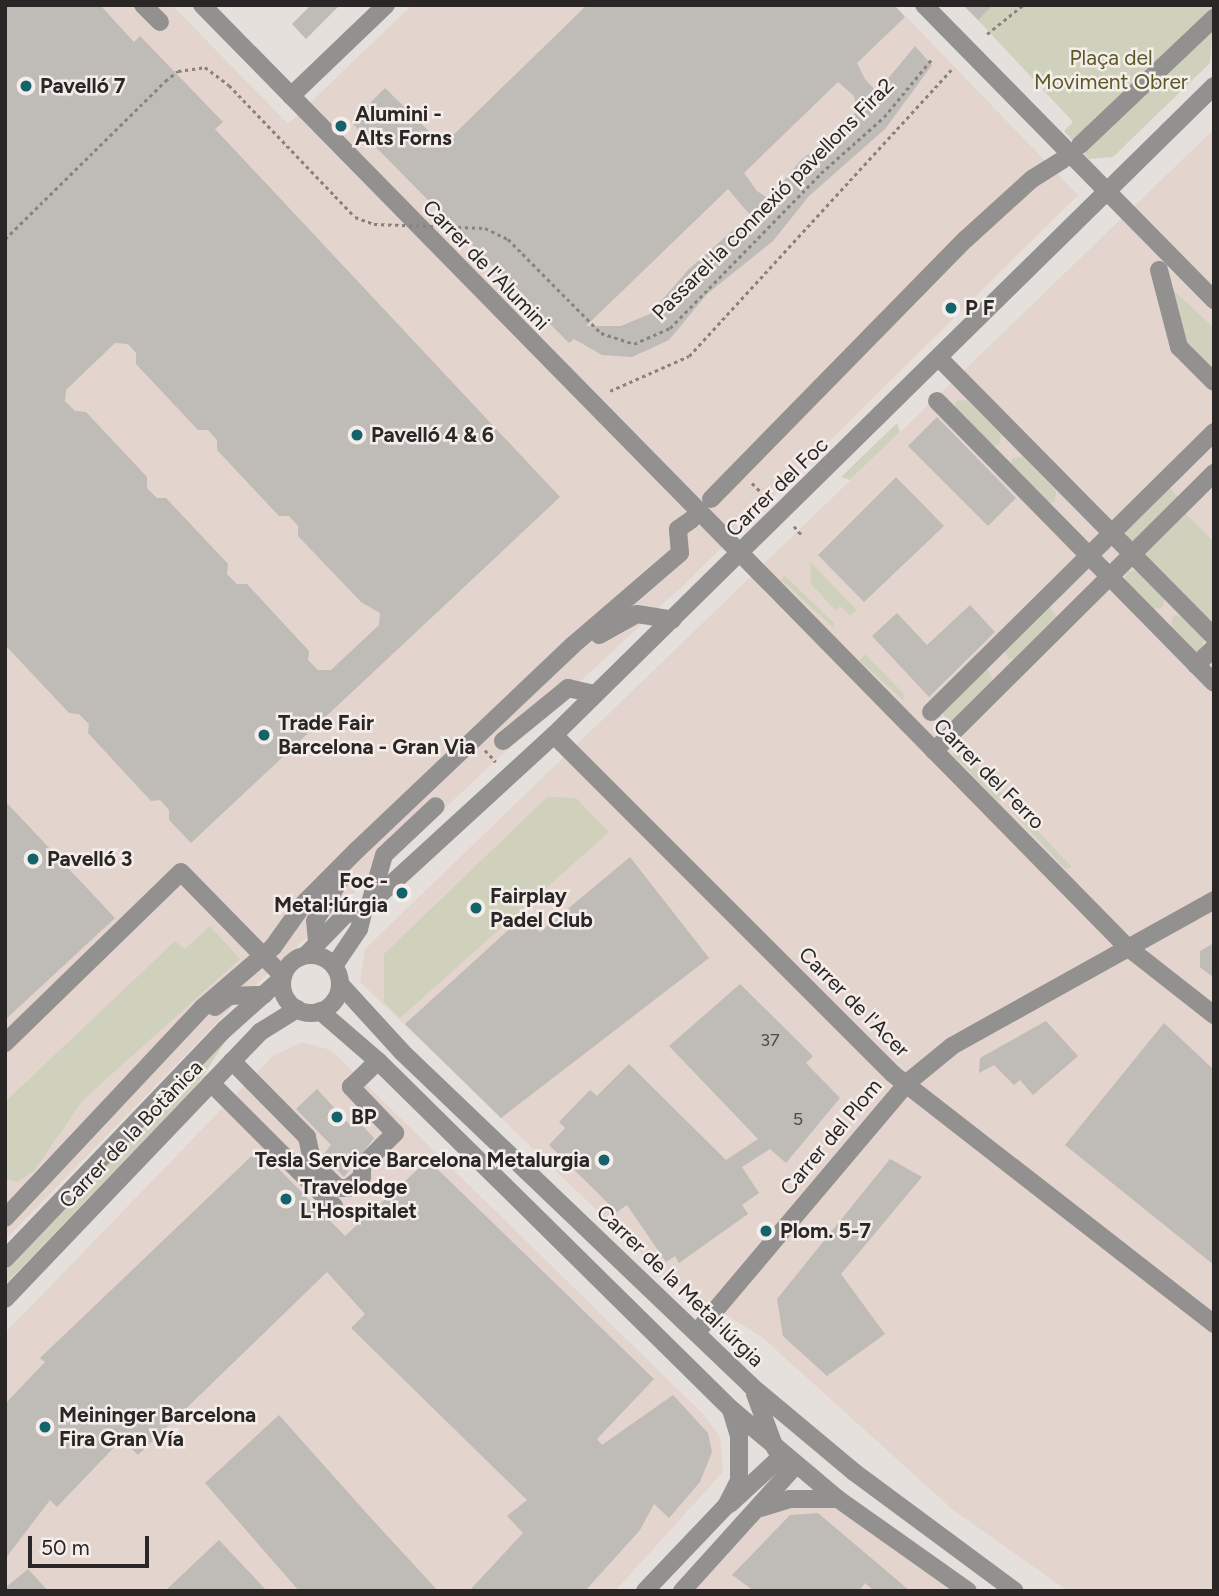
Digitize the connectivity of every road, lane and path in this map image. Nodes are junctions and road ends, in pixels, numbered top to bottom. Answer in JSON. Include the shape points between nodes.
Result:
{"nodes":[{"id":1,"x":143,"y":5,"type":"edge"},
{"id":2,"x":202,"y":5,"type":"edge"},
{"id":3,"x":386,"y":5,"type":"edge"},
{"id":4,"x":925,"y":5,"type":"edge"},
{"id":5,"x":1023,"y":5,"type":"edge"},
{"id":6,"x":1214,"y":18,"type":"edge"},
{"id":7,"x":160,"y":22,"type":"dead end"},
{"id":8,"x":987,"y":34,"type":"dead end"},
{"id":9,"x":931,"y":60,"type":"dead end"},
{"id":10,"x":951,"y":70,"type":"dead end"},
{"id":11,"x":1214,"y":86,"type":"edge"},
{"id":12,"x":291,"y":96,"type":"junction"},
{"id":13,"x":1082,"y":142,"type":"dead end"},
{"id":14,"x":1059,"y":163,"type":"dead end"},
{"id":15,"x":1107,"y":191,"type":"junction"},
{"id":16,"x":5,"y":239,"type":"edge"},
{"id":17,"x":1159,"y":270,"type":"dead end"},
{"id":18,"x":1214,"y":300,"type":"edge"},
{"id":19,"x":940,"y":359,"type":"junction"},
{"id":20,"x":1214,"y":382,"type":"edge"},
{"id":21,"x":610,"y":391,"type":"dead end"},
{"id":22,"x":937,"y":401,"type":"dead end"},
{"id":23,"x":1214,"y":432,"type":"edge"},
{"id":24,"x":1020,"y":440,"type":"junction"},
{"id":25,"x":997,"y":463,"type":"junction"},
{"id":26,"x":1214,"y":473,"type":"edge"},
{"id":27,"x":1171,"y":475,"type":"junction"},
{"id":28,"x":745,"y":476,"type":"dead end"},
{"id":29,"x":1191,"y":495,"type":"junction"},
{"id":30,"x":1075,"y":496,"type":"junction"},
{"id":31,"x":712,"y":498,"type":"dead end"},
{"id":32,"x":767,"y":498,"type":"dead end"},
{"id":33,"x":1051,"y":518,"type":"junction"},
{"id":34,"x":685,"y":524,"type":"dead end"},
{"id":35,"x":794,"y":526,"type":"dead end"},
{"id":36,"x":1112,"y":533,"type":"junction"},
{"id":37,"x":801,"y":534,"type":"dead end"},
{"id":38,"x":742,"y":553,"type":"junction"},
{"id":39,"x":1132,"y":553,"type":"junction"},
{"id":40,"x":1089,"y":556,"type":"junction"},
{"id":41,"x":1109,"y":576,"type":"junction"},
{"id":42,"x":1052,"y":592,"type":"junction"},
{"id":43,"x":1178,"y":601,"type":"junction"},
{"id":44,"x":1072,"y":613,"type":"junction"},
{"id":45,"x":673,"y":620,"type":"junction"},
{"id":46,"x":1156,"y":624,"type":"junction"},
{"id":47,"x":1214,"y":638,"type":"edge"},
{"id":48,"x":1214,"y":648,"type":"edge"},
{"id":49,"x":988,"y":655,"type":"junction"},
{"id":50,"x":1196,"y":665,"type":"junction"},
{"id":51,"x":1010,"y":675,"type":"junction"},
{"id":52,"x":1214,"y":683,"type":"edge"},
{"id":53,"x":594,"y":694,"type":"junction"},
{"id":54,"x":931,"y":712,"type":"dead end"},
{"id":55,"x":554,"y":735,"type":"junction"},
{"id":56,"x":503,"y":741,"type":"dead end"},
{"id":57,"x":934,"y":751,"type":"junction"},
{"id":58,"x":436,"y":806,"type":"dead end"},
{"id":59,"x":1214,"y":900,"type":"edge"},
{"id":60,"x":367,"y":906,"type":"junction"},
{"id":61,"x":314,"y":945,"type":"junction"},
{"id":62,"x":1126,"y":946,"type":"junction"},
{"id":63,"x":266,"y":952,"type":"junction"},
{"id":64,"x":334,"y":966,"type":"junction"},
{"id":65,"x":282,"y":977,"type":"junction"},
{"id":66,"x":340,"y":984,"type":"junction"},
{"id":67,"x":297,"y":1009,"type":"junction"},
{"id":68,"x":320,"y":1011,"type":"junction"},
{"id":69,"x":1214,"y":1015,"type":"edge"},
{"id":70,"x":5,"y":1043,"type":"edge"},
{"id":71,"x":232,"y":1061,"type":"junction"},
{"id":72,"x":378,"y":1061,"type":"junction"},
{"id":73,"x":211,"y":1083,"type":"junction"},
{"id":74,"x":907,"y":1083,"type":"junction"},
{"id":75,"x":334,"y":1206,"type":"dead end"},
{"id":76,"x":5,"y":1219,"type":"edge"},
{"id":77,"x":5,"y":1259,"type":"edge"},
{"id":78,"x":5,"y":1299,"type":"edge"},
{"id":79,"x":1214,"y":1324,"type":"edge"},
{"id":80,"x":696,"y":1333,"type":"junction"},
{"id":81,"x":750,"y":1385,"type":"junction"},
{"id":82,"x":731,"y":1409,"type":"junction"},
{"id":83,"x":785,"y":1461,"type":"junction"},
{"id":84,"x":854,"y":1472,"type":"junction"},
{"id":85,"x":816,"y":1481,"type":"junction"},
{"id":86,"x":838,"y":1499,"type":"junction"},
{"id":87,"x":726,"y":1506,"type":"junction"},
{"id":88,"x":757,"y":1509,"type":"junction"},
{"id":89,"x":645,"y":1591,"type":"edge"},
{"id":90,"x":682,"y":1591,"type":"edge"},
{"id":91,"x":968,"y":1591,"type":"edge"},
{"id":92,"x":1015,"y":1591,"type":"edge"}],
"edges":[{"from":1,"to":7,"type":"street"},
{"from":2,"to":12,"type":"street","name":"Carrer de l'Alumini"},
{"from":3,"to":12,"type":"street"},
{"from":4,"to":15,"type":"street"},
{"from":5,"to":8,"type":"path"},
{"from":6,"to":13,"type":"street","via":[[1116,115]]},
{"from":9,"to":16,"type":"path","name":"Passarel·la connexió pavellons Fira2","bridge":true,"via":[[884,117],[821,173],[670,328],[634,344],[601,333],[508,239],[485,228],[374,224],[355,217],[229,85],[205,67],[178,71],[164,81]]},
{"from":10,"to":21,"type":"path","via":[[689,356]]},
{"from":11,"to":15,"type":"street","name":"Carrer del Foc"},
{"from":12,"to":38,"type":"street","name":"Carrer de l'Alumini"},
{"from":14,"to":31,"type":"street","name":"Carrer del Foc","via":[[1032,178],[966,239]]},
{"from":15,"to":18,"type":"street"},
{"from":15,"to":19,"type":"street","name":"Carrer del Foc"},
{"from":17,"to":20,"type":"street","via":[[1179,347]]},
{"from":19,"to":24,"type":"street"},
{"from":19,"to":38,"type":"street","name":"Carrer del Foc"},
{"from":22,"to":25,"type":"street"},
{"from":23,"to":27,"type":"street"},
{"from":24,"to":25,"type":"street"},
{"from":24,"to":30,"type":"street"},
{"from":25,"to":33,"type":"street"},
{"from":26,"to":29,"type":"street"},
{"from":27,"to":29,"type":"street"},
{"from":27,"to":36,"type":"street"},
{"from":28,"to":32,"type":"path","name":"Carrer del Foc"},
{"from":29,"to":39,"type":"street"},
{"from":30,"to":33,"type":"street"},
{"from":30,"to":36,"type":"street"},
{"from":33,"to":40,"type":"street"},
{"from":34,"to":63,"type":"street","via":[[680,553],[573,645],[357,849]]},
{"from":35,"to":37,"type":"path","name":"Carrer del Foc"},
{"from":36,"to":39,"type":"street"},
{"from":36,"to":40,"type":"street"},
{"from":38,"to":45,"type":"street","name":"Carrer del Foc"},
{"from":38,"to":57,"type":"street","name":"Carrer del Ferro"},
{"from":39,"to":41,"type":"street"},
{"from":39,"to":43,"type":"street"},
{"from":40,"to":41,"type":"street"},
{"from":40,"to":42,"type":"street"},
{"from":41,"to":44,"type":"street"},
{"from":41,"to":46,"type":"street"},
{"from":42,"to":44,"type":"street"},
{"from":42,"to":49,"type":"street"},
{"from":43,"to":46,"type":"street"},
{"from":43,"to":47,"type":"street"},
{"from":44,"to":51,"type":"street"},
{"from":45,"to":53,"type":"street","name":"Carrer del Foc"},
{"from":45,"to":61,"type":"street","via":[[637,614],[604,631],[547,681],[332,889],[315,921]]},
{"from":46,"to":50,"type":"street"},
{"from":48,"to":50,"type":"street"},
{"from":49,"to":51,"type":"street"},
{"from":49,"to":54,"type":"street"},
{"from":50,"to":52,"type":"street"},
{"from":51,"to":57,"type":"street"},
{"from":53,"to":55,"type":"street","name":"Carrer del Foc"},
{"from":53,"to":56,"type":"street","via":[[568,688]]},
{"from":55,"to":60,"type":"street","name":"Carrer del Foc"},
{"from":55,"to":74,"type":"street","name":"Carrer de l'Acer","via":[[854,1038]]},
{"from":57,"to":62,"type":"street","name":"Carrer del Ferro"},
{"from":58,"to":60,"type":"street","via":[[384,855]]},
{"from":59,"to":62,"type":"street","name":"Carrer del Plom"},
{"from":60,"to":61,"type":"street","name":"Carrer del Foc","via":[[346,914]]},
{"from":60,"to":64,"type":"street","name":"Carrer del Foc","via":[[359,929]]},
{"from":61,"to":64,"type":"street","via":[[318,955]]},
{"from":61,"to":65,"type":"street","via":[[287,966]]},
{"from":62,"to":69,"type":"street","name":"Carrer del Ferro"},
{"from":62,"to":74,"type":"street","name":"Carrer del Plom","via":[[952,1046]]},
{"from":63,"to":65,"type":"street"},
{"from":63,"to":70,"type":"street","via":[[181,872]]},
{"from":63,"to":76,"type":"street","name":"Carrer de la Botànica","via":[[202,1008]]},
{"from":64,"to":66,"type":"street"},
{"from":65,"to":67,"type":"street","via":[[284,996]]},
{"from":65,"to":77,"type":"street","name":"Carrer de la Botànica"},
{"from":66,"to":68,"type":"street","via":[[335,1001]]},
{"from":66,"to":80,"type":"street","name":"Carrer de la Metal·lúrgia","via":[[402,1052]]},
{"from":67,"to":68,"type":"street"},
{"from":67,"to":71,"type":"street","name":"Carrer de la Botànica","via":[[260,1032]]},
{"from":68,"to":72,"type":"street"},
{"from":71,"to":72,"type":"street","via":[[307,1137],[312,1160],[338,1188],[348,1188],[362,1177],[362,1166],[396,1133],[351,1087]]},
{"from":71,"to":73,"type":"street","name":"Carrer de la Botànica"},
{"from":72,"to":82,"type":"street"},
{"from":73,"to":75,"type":"street"},
{"from":73,"to":78,"type":"street","name":"Carrer de la Botànica"},
{"from":74,"to":79,"type":"street","name":"Carrer de l'Acer"},
{"from":74,"to":80,"type":"street","name":"Carrer del Plom"},
{"from":80,"to":81,"type":"street","name":"Carrer de la Metal·lúrgia"},
{"from":81,"to":83,"type":"street"},
{"from":81,"to":84,"type":"street","name":"Carrer de la Metal·lúrgia"},
{"from":82,"to":83,"type":"street"},
{"from":82,"to":87,"type":"street","via":[[741,1461],[739,1481]]},
{"from":83,"to":85,"type":"street"},
{"from":83,"to":87,"type":"street"},
{"from":83,"to":88,"type":"street"},
{"from":84,"to":85,"type":"street"},
{"from":84,"to":92,"type":"street","name":"Carrer de la Metal·lúrgia"},
{"from":85,"to":86,"type":"street"},
{"from":86,"to":88,"type":"street","via":[[789,1499]]},
{"from":86,"to":91,"type":"street"},
{"from":87,"to":89,"type":"street"},
{"from":88,"to":90,"type":"street"}]}
